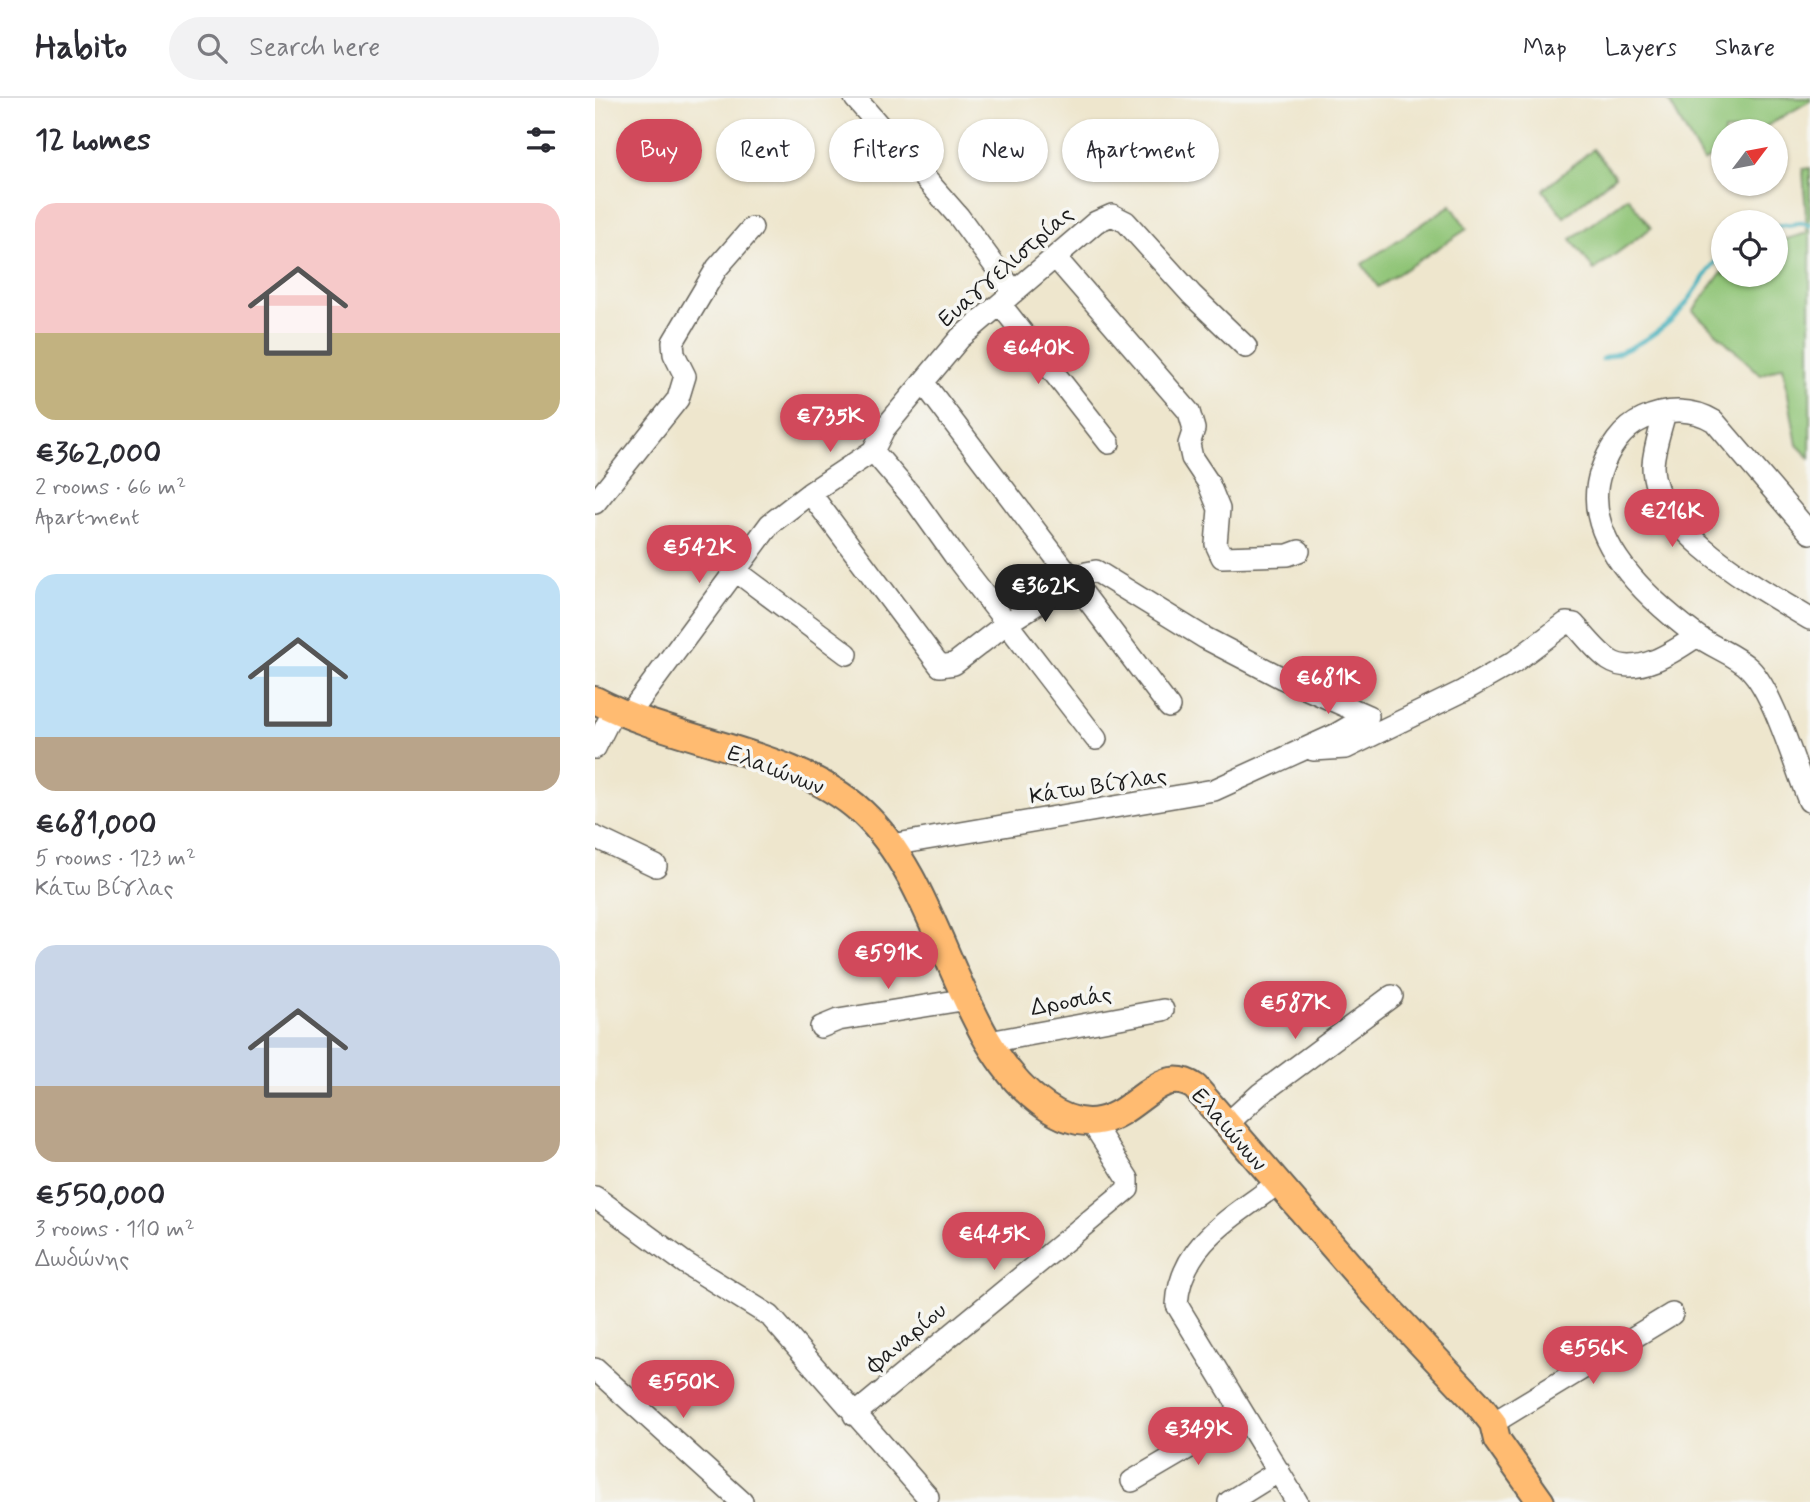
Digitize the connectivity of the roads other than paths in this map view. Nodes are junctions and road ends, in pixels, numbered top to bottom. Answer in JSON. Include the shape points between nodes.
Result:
{"nodes":[{"id":1,"x":855,"y":98,"type":"edge"},
{"id":2,"x":752,"y":228,"type":"dead end"},
{"id":3,"x":1055,"y":257,"type":"junction"},
{"id":4,"x":1007,"y":298,"type":"junction"},
{"id":5,"x":1246,"y":347,"type":"dead end"},
{"id":6,"x":923,"y":382,"type":"junction"},
{"id":7,"x":1665,"y":412,"type":"junction"},
{"id":8,"x":1109,"y":443,"type":"dead end"},
{"id":9,"x":873,"y":451,"type":"junction"},
{"id":10,"x":810,"y":493,"type":"junction"},
{"id":11,"x":595,"y":503,"type":"edge"},
{"id":12,"x":1810,"y":533,"type":"edge"},
{"id":13,"x":1299,"y":551,"type":"dead end"},
{"id":14,"x":736,"y":571,"type":"junction"},
{"id":15,"x":1073,"y":581,"type":"junction"},
{"id":16,"x":1810,"y":619,"type":"edge"},
{"id":17,"x":1007,"y":623,"type":"junction"},
{"id":18,"x":1697,"y":636,"type":"junction"},
{"id":19,"x":847,"y":654,"type":"dead end"},
{"id":20,"x":1169,"y":707,"type":"dead end"},
{"id":21,"x":612,"y":709,"type":"edge"},
{"id":22,"x":1097,"y":739,"type":"dead end"},
{"id":23,"x":595,"y":748,"type":"edge"},
{"id":24,"x":1305,"y":749,"type":"junction"},
{"id":25,"x":1809,"y":801,"type":"edge"},
{"id":26,"x":595,"y":837,"type":"edge"},
{"id":27,"x":891,"y":845,"type":"junction"},
{"id":28,"x":656,"y":866,"type":"dead end"},
{"id":29,"x":1392,"y":996,"type":"dead end"},
{"id":30,"x":968,"y":999,"type":"junction"},
{"id":31,"x":1163,"y":1010,"type":"dead end"},
{"id":32,"x":821,"y":1027,"type":"dead end"},
{"id":33,"x":989,"y":1042,"type":"junction"},
{"id":34,"x":1093,"y":1124,"type":"junction"},
{"id":35,"x":1227,"y":1124,"type":"junction"},
{"id":36,"x":1277,"y":1184,"type":"junction"},
{"id":37,"x":595,"y":1197,"type":"edge"},
{"id":38,"x":1672,"y":1314,"type":"dead end"},
{"id":39,"x":595,"y":1369,"type":"edge"},
{"id":40,"x":854,"y":1415,"type":"junction"},
{"id":41,"x":1243,"y":1416,"type":"junction"},
{"id":42,"x":1493,"y":1423,"type":"junction"},
{"id":43,"x":1279,"y":1471,"type":"junction"},
{"id":44,"x":1132,"y":1482,"type":"dead end"},
{"id":45,"x":928,"y":1497,"type":"dead end"},
{"id":46,"x":743,"y":1502,"type":"edge"},
{"id":47,"x":1229,"y":1502,"type":"edge"},
{"id":48,"x":1297,"y":1502,"type":"edge"},
{"id":49,"x":1541,"y":1502,"type":"edge"}],
"edges":[{"from":1,"to":4,"type":"street","via":[[959,217]]},
{"from":2,"to":11,"type":"street","via":[[717,268],[673,342],[685,376],[678,399]]},
{"from":3,"to":4,"type":"street","name":"Ευαγγελιστρίας"},
{"from":3,"to":5,"type":"street","name":"Ευαγγελιστρίας","via":[[1096,222],[1112,215],[1126,222]]},
{"from":3,"to":13,"type":"street","via":[[1188,412],[1194,429],[1189,444],[1192,458],[1219,509],[1216,544],[1222,557]]},
{"from":4,"to":6,"type":"street","name":"Ευαγγελιστρίας","via":[[960,338]]},
{"from":4,"to":8,"type":"street"},
{"from":6,"to":9,"type":"street","name":"Ευαγγελιστρίας","via":[[884,429]]},
{"from":6,"to":15,"type":"street"},
{"from":7,"to":12,"type":"street","via":[[1686,411],[1714,421]]},
{"from":7,"to":16,"type":"street","via":[[1653,467],[1666,502],[1683,528],[1713,557]]},
{"from":7,"to":18,"type":"street","via":[[1637,421],[1617,440],[1598,479],[1596,505],[1610,549],[1645,589]]},
{"from":9,"to":10,"type":"street"},
{"from":9,"to":17,"type":"street"},
{"from":10,"to":14,"type":"street","via":[[771,524]]},
{"from":10,"to":17,"type":"street","via":[[940,666],[954,664]]},
{"from":14,"to":19,"type":"street"},
{"from":14,"to":21,"type":"street"},
{"from":15,"to":17,"type":"street"},
{"from":15,"to":20,"type":"street"},
{"from":15,"to":24,"type":"street","name":"Κάτω Βίγλας","via":[[1097,571],[1107,575],[1205,638],[1368,716]]},
{"from":17,"to":22,"type":"street"},
{"from":18,"to":24,"type":"street","via":[[1673,652],[1628,666],[1610,661],[1574,624],[1566,623],[1514,662],[1391,727],[1335,751]]},
{"from":18,"to":25,"type":"street","via":[[1739,660],[1759,680]]},
{"from":21,"to":23,"type":"street"},
{"from":21,"to":27,"type":"main road","name":"Ελαιώνων","via":[[813,779],[856,807]]},
{"from":24,"to":27,"type":"street","name":"Κάτω Βίγλας","via":[[1235,782],[1192,796]]},
{"from":26,"to":28,"type":"street"},
{"from":27,"to":30,"type":"main road","name":"Ελαιώνων","via":[[909,873]]},
{"from":29,"to":35,"type":"street"},
{"from":30,"to":32,"type":"street","via":[[838,1020]]},
{"from":30,"to":33,"type":"main road","name":"Ελαιώνων"},
{"from":31,"to":33,"type":"street","name":"Δροσιάς"},
{"from":33,"to":34,"type":"main road","name":"Ελαιώνων","via":[[1017,1082],[1037,1101],[1068,1120]]},
{"from":34,"to":35,"type":"main road","name":"Ελαιώνων","via":[[1118,1115],[1161,1083],[1176,1079],[1195,1087]]},
{"from":34,"to":40,"type":"street","name":"Φαναρίου","via":[[1128,1179],[1128,1189]]},
{"from":35,"to":36,"type":"main road","name":"Ελαιώνων"},
{"from":36,"to":41,"type":"street","via":[[1202,1242],[1188,1262],[1178,1296],[1181,1315]]},
{"from":36,"to":42,"type":"main road","name":"Ελαιώνων"},
{"from":37,"to":40,"type":"street","via":[[685,1263],[770,1315]]},
{"from":38,"to":42,"type":"street"},
{"from":39,"to":46,"type":"street"},
{"from":40,"to":45,"type":"street"},
{"from":41,"to":43,"type":"street"},
{"from":41,"to":44,"type":"street"},
{"from":42,"to":49,"type":"main road","name":"Ελαιώνων","via":[[1497,1440]]},
{"from":43,"to":47,"type":"street"},
{"from":43,"to":48,"type":"street"}]}
